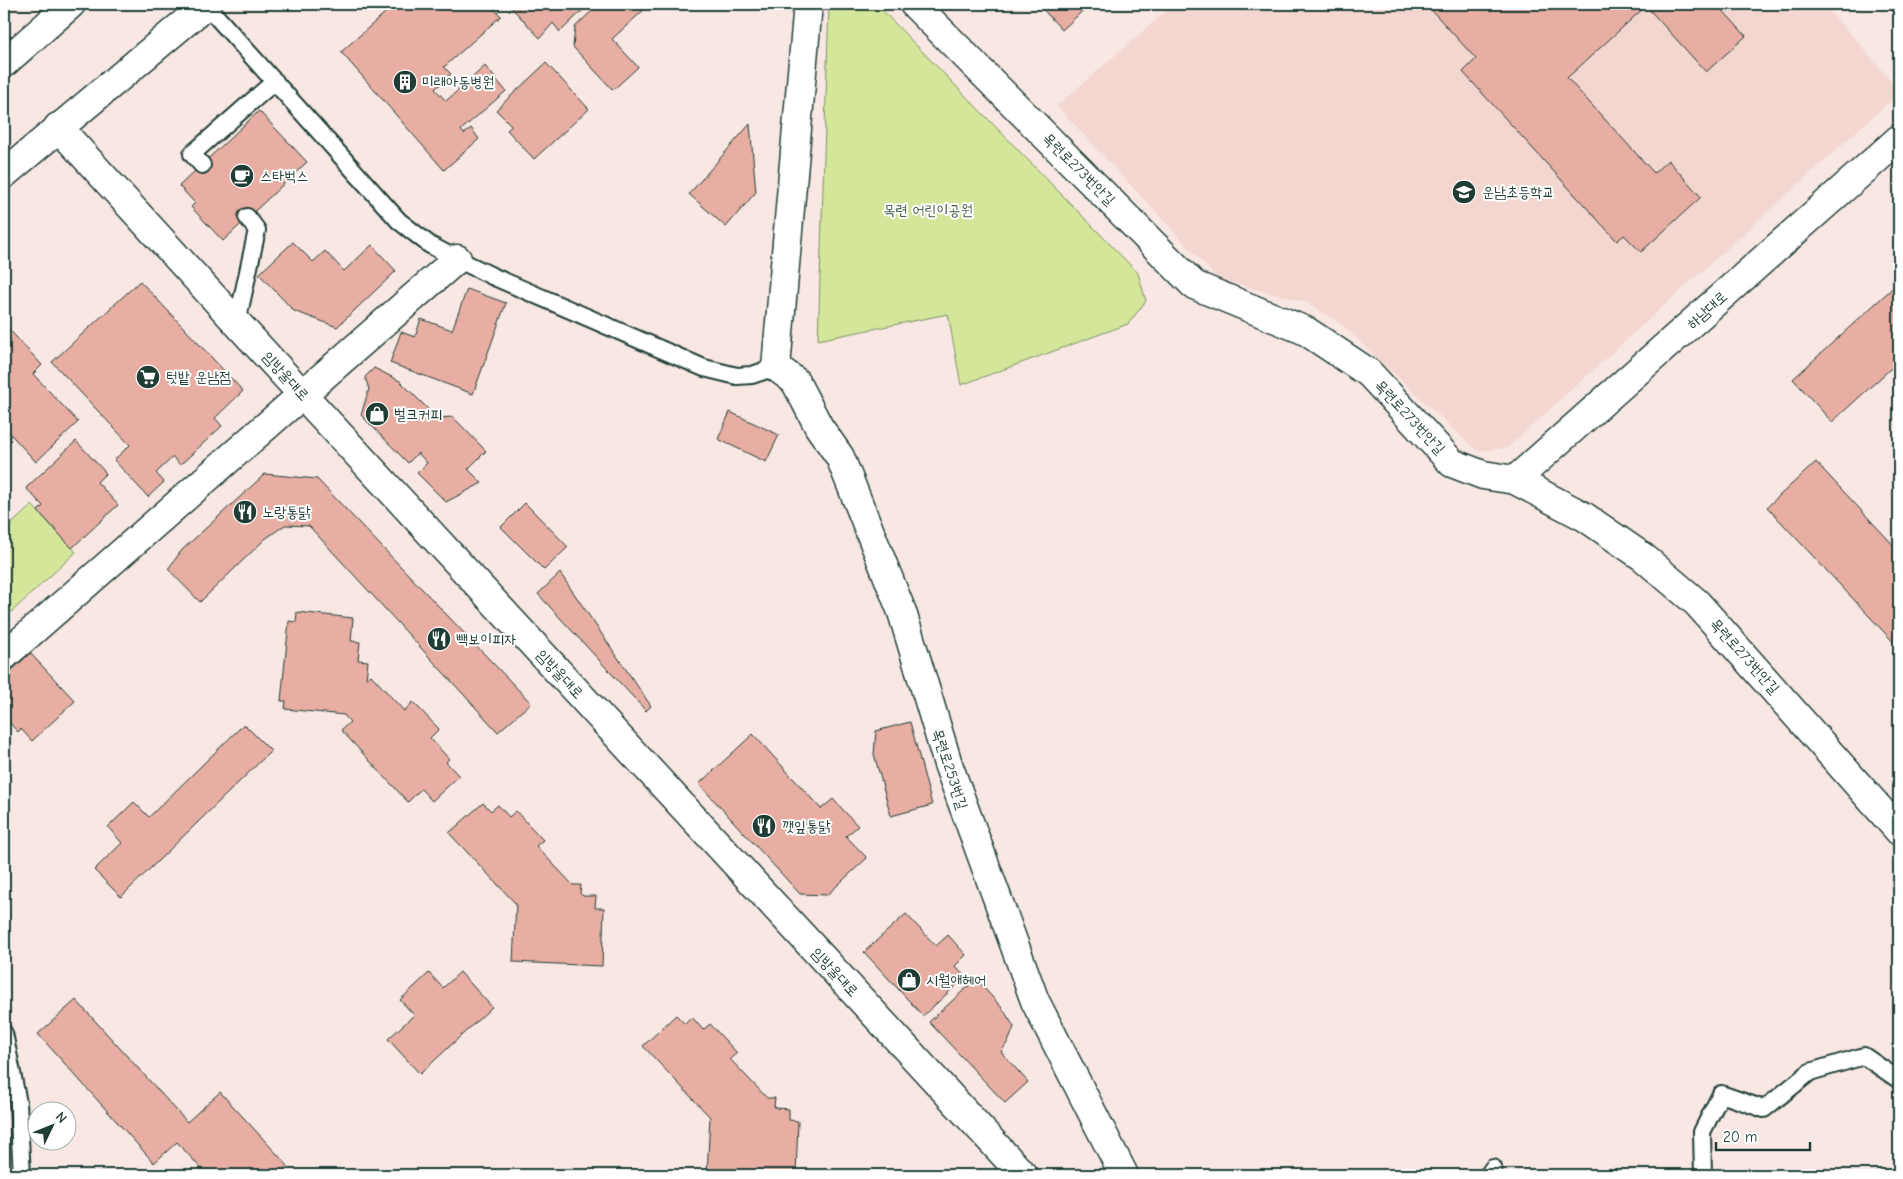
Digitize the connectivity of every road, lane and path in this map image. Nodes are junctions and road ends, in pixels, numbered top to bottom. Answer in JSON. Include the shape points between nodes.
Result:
{"nodes":[{"id":1,"x":71,"y":4,"type":"edge"},
{"id":2,"x":206,"y":4,"type":"edge"},
{"id":3,"x":808,"y":4,"type":"edge"},
{"id":4,"x":914,"y":4,"type":"edge"},
{"id":5,"x":4,"y":63,"type":"edge"},
{"id":6,"x":275,"y":81,"type":"junction"},
{"id":7,"x":58,"y":127,"type":"junction"},
{"id":8,"x":1899,"y":140,"type":"edge"},
{"id":9,"x":202,"y":165,"type":"dead end"},
{"id":10,"x":4,"y":174,"type":"edge"},
{"id":11,"x":247,"y":217,"type":"dead end"},
{"id":12,"x":457,"y":259,"type":"junction"},
{"id":13,"x":237,"y":323,"type":"junction"},
{"id":14,"x":776,"y":367,"type":"junction"},
{"id":15,"x":302,"y":394,"type":"junction"},
{"id":16,"x":1515,"y":480,"type":"junction"},
{"id":17,"x":4,"y":656,"type":"edge"},
{"id":18,"x":1899,"y":831,"type":"edge"},
{"id":19,"x":4,"y":1034,"type":"edge"},
{"id":20,"x":1899,"y":1080,"type":"edge"},
{"id":21,"x":22,"y":1175,"type":"edge"},
{"id":22,"x":1023,"y":1175,"type":"edge"},
{"id":23,"x":1124,"y":1175,"type":"edge"},
{"id":24,"x":1703,"y":1175,"type":"edge"}],
"edges":[{"from":1,"to":5,"type":"street"},
{"from":2,"to":6,"type":"lane"},
{"from":2,"to":7,"type":"street"},
{"from":3,"to":14,"type":"street"},
{"from":4,"to":16,"type":"street","name":"목련로273번안길","via":[[1194,285],[1306,331],[1369,373],[1452,463],[1483,475]]},
{"from":6,"to":9,"type":"lane","via":[[192,154]]},
{"from":6,"to":12,"type":"lane","via":[[399,221],[430,245]]},
{"from":7,"to":10,"type":"street"},
{"from":7,"to":13,"type":"street","name":"임방울대로"},
{"from":8,"to":16,"type":"street","name":"하남대로"},
{"from":11,"to":13,"type":"lane","via":[[257,230]]},
{"from":12,"to":14,"type":"lane","via":[[704,368],[737,376]]},
{"from":12,"to":15,"type":"street"},
{"from":13,"to":15,"type":"street","name":"임방울대로"},
{"from":14,"to":23,"type":"street","name":"목련로253번길","via":[[794,381],[819,427],[840,456],[902,612],[948,764],[1035,1001]]},
{"from":15,"to":17,"type":"street"},
{"from":15,"to":22,"type":"street","name":"임방울대로"},
{"from":16,"to":18,"type":"street","name":"목련로273번안길","via":[[1585,517],[1643,557],[1697,603]]},
{"from":19,"to":21,"type":"lane","via":[[18,1103]]},
{"from":20,"to":24,"type":"lane","via":[[1864,1056],[1810,1072],[1764,1109],[1721,1094],[1702,1132]]}]}
